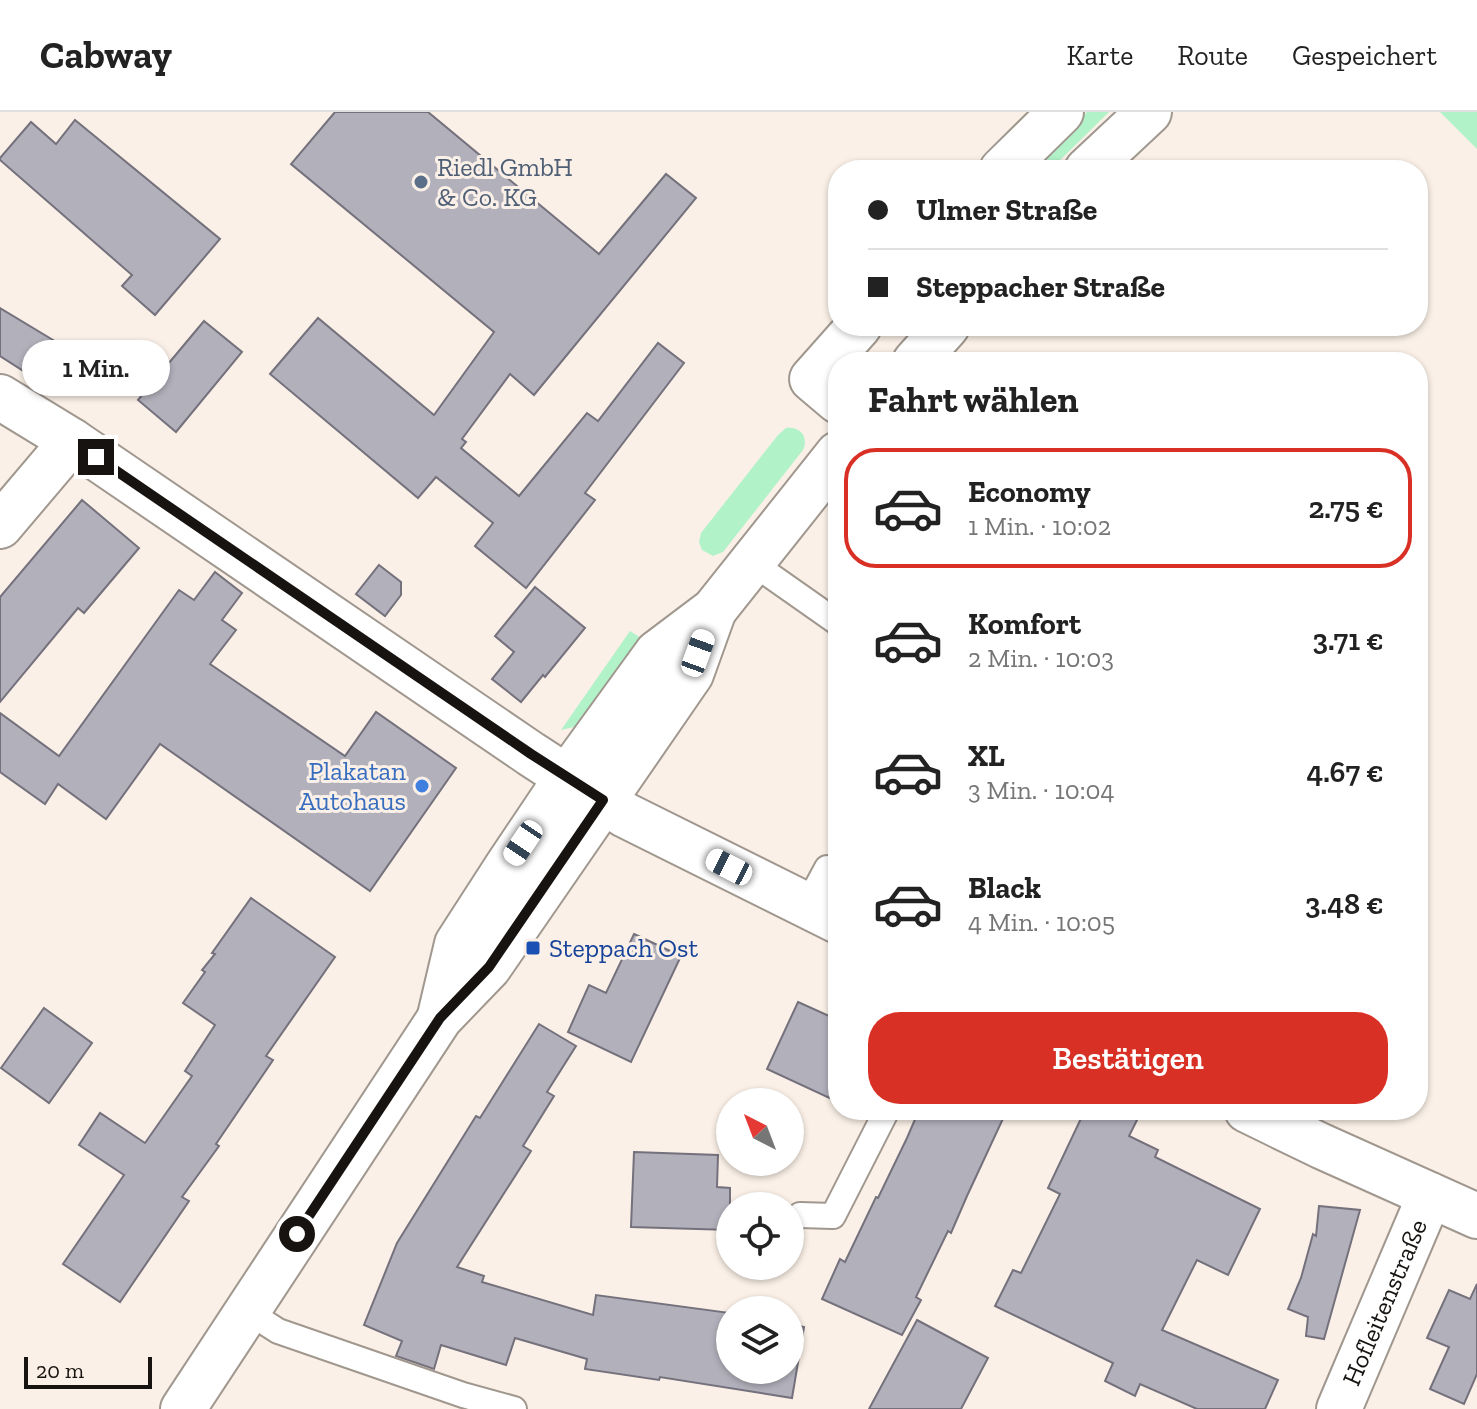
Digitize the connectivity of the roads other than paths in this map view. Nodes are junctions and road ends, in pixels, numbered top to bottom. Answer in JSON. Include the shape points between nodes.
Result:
{"nodes":[{"id":1,"x":1061,"y":112,"type":"edge"},
{"id":2,"x":1149,"y":112,"type":"edge"},
{"id":3,"x":1012,"y":160,"type":"edge"},
{"id":4,"x":1098,"y":160,"type":"edge"},
{"id":5,"x":850,"y":336,"type":"edge"},
{"id":6,"x":938,"y":336,"type":"edge"},
{"id":7,"x":836,"y":352,"type":"edge"},
{"id":8,"x":924,"y":352,"type":"edge"},
{"id":9,"x":828,"y":361,"type":"edge"},
{"id":10,"x":828,"y":393,"type":"edge"},
{"id":11,"x":0,"y":397,"type":"edge"},
{"id":12,"x":72,"y":441,"type":"junction"},
{"id":13,"x":828,"y":466,"type":"edge"},
{"id":14,"x":0,"y":526,"type":"edge"},
{"id":15,"x":751,"y":562,"type":"junction"},
{"id":16,"x":714,"y":610,"type":"junction"},
{"id":17,"x":828,"y":616,"type":"edge"},
{"id":18,"x":567,"y":777,"type":"junction"},
{"id":19,"x":603,"y":800,"type":"junction"},
{"id":20,"x":828,"y":883,"type":"edge"},
{"id":21,"x":440,"y":1018,"type":"junction"},
{"id":22,"x":882,"y":1120,"type":"edge"},
{"id":23,"x":1269,"y":1120,"type":"edge"},
{"id":24,"x":1430,"y":1195,"type":"junction"},
{"id":25,"x":804,"y":1215,"type":"edge"},
{"id":26,"x":1477,"y":1216,"type":"edge"},
{"id":27,"x":247,"y":1311,"type":"junction"},
{"id":28,"x":183,"y":1409,"type":"edge"},
{"id":29,"x":514,"y":1409,"type":"edge"},
{"id":30,"x":1339,"y":1409,"type":"edge"}],
"edges":[{"from":1,"to":3,"type":"street"},
{"from":2,"to":4,"type":"street"},
{"from":5,"to":7,"type":"street"},
{"from":6,"to":8,"type":"street"},
{"from":9,"to":10,"type":"street","via":[[812,379]]},
{"from":11,"to":12,"type":"street"},
{"from":12,"to":14,"type":"street"},
{"from":12,"to":18,"type":"street"},
{"from":13,"to":15,"type":"street"},
{"from":15,"to":16,"type":"street"},
{"from":15,"to":17,"type":"lane"},
{"from":16,"to":18,"type":"street","via":[[657,653]]},
{"from":16,"to":19,"type":"street","via":[[691,674]]},
{"from":18,"to":19,"type":"street"},
{"from":18,"to":21,"type":"street","via":[[457,944]]},
{"from":19,"to":20,"type":"street","via":[[625,815]]},
{"from":19,"to":21,"type":"street","via":[[489,967]]},
{"from":21,"to":27,"type":"street"},
{"from":22,"to":25,"type":"lane","via":[[833,1216]]},
{"from":23,"to":24,"type":"street"},
{"from":24,"to":26,"type":"street"},
{"from":24,"to":30,"type":"street","name":"Hofleitenstraße"},
{"from":27,"to":28,"type":"street"},
{"from":27,"to":29,"type":"lane","via":[[278,1331]]}]}
